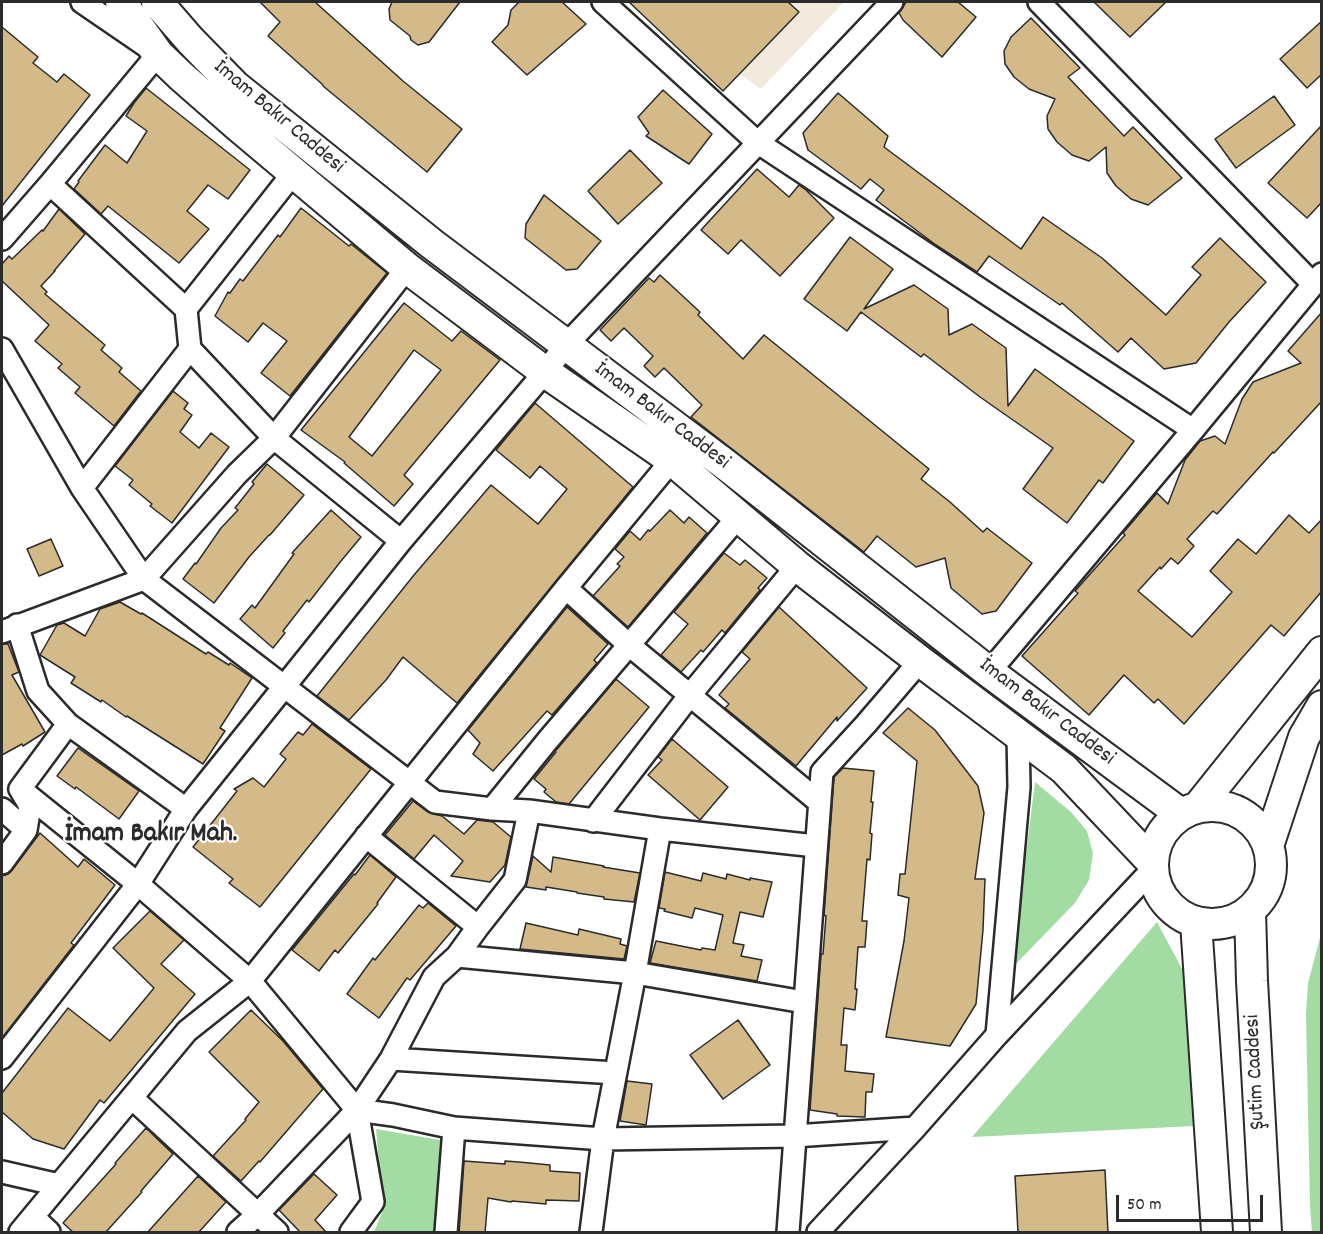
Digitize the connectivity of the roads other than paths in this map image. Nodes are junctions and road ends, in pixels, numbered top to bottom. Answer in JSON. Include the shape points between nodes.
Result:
{"nodes":[{"id":1,"x":82,"y":2,"type":"edge"},
{"id":2,"x":121,"y":2,"type":"edge"},
{"id":3,"x":157,"y":2,"type":"edge"},
{"id":4,"x":603,"y":2,"type":"edge"},
{"id":5,"x":892,"y":2,"type":"edge"},
{"id":6,"x":1039,"y":2,"type":"edge"},
{"id":7,"x":158,"y":54,"type":"junction"},
{"id":8,"x":757,"y":142,"type":"junction"},
{"id":9,"x":294,"y":172,"type":"junction"},
{"id":10,"x":50,"y":184,"type":"junction"},
{"id":11,"x":2,"y":239,"type":"edge"},
{"id":12,"x":407,"y":268,"type":"junction"},
{"id":13,"x":1317,"y":279,"type":"edge"},
{"id":14,"x":186,"y":309,"type":"junction"},
{"id":15,"x":566,"y":345,"type":"junction"},
{"id":16,"x":2,"y":349,"type":"edge"},
{"id":17,"x":190,"y":349,"type":"junction"},
{"id":18,"x":545,"y":372,"type":"junction"},
{"id":19,"x":1193,"y":430,"type":"junction"},
{"id":20,"x":274,"y":438,"type":"junction"},
{"id":21,"x":672,"y":460,"type":"junction"},
{"id":22,"x":82,"y":488,"type":"junction"},
{"id":23,"x":738,"y":517,"type":"junction"},
{"id":24,"x":401,"y":540,"type":"junction"},
{"id":25,"x":797,"y":566,"type":"junction"},
{"id":26,"x":144,"y":579,"type":"junction"},
{"id":27,"x":566,"y":588,"type":"junction"},
{"id":28,"x":9,"y":628,"type":"edge"},
{"id":29,"x":629,"y":645,"type":"junction"},
{"id":30,"x":1322,"y":652,"type":"edge"},
{"id":31,"x":920,"y":661,"type":"junction"},
{"id":32,"x":989,"y":672,"type":"junction"},
{"id":33,"x":285,"y":687,"type":"junction"},
{"id":34,"x":690,"y":695,"type":"junction"},
{"id":35,"x":1322,"y":706,"type":"edge"},
{"id":36,"x":68,"y":724,"type":"junction"},
{"id":37,"x":1018,"y":735,"type":"junction"},
{"id":38,"x":409,"y":783,"type":"junction"},
{"id":39,"x":20,"y":789,"type":"junction"},
{"id":40,"x":819,"y":802,"type":"junction"},
{"id":41,"x":186,"y":809,"type":"junction"},
{"id":42,"x":492,"y":809,"type":"junction"},
{"id":43,"x":2,"y":810,"type":"edge"},
{"id":44,"x":1189,"y":810,"type":"junction"},
{"id":45,"x":529,"y":811,"type":"junction"},
{"id":46,"x":593,"y":821,"type":"junction"},
{"id":47,"x":660,"y":829,"type":"junction"},
{"id":48,"x":26,"y":830,"type":"junction"},
{"id":49,"x":366,"y":836,"type":"junction"},
{"id":50,"x":816,"y":846,"type":"junction"},
{"id":51,"x":1268,"y":846,"type":"junction"},
{"id":52,"x":2,"y":863,"type":"edge"},
{"id":53,"x":1153,"y":866,"type":"junction"},
{"id":54,"x":138,"y":884,"type":"junction"},
{"id":55,"x":1250,"y":911,"type":"junction"},
{"id":56,"x":1196,"y":922,"type":"junction"},
{"id":57,"x":478,"y":927,"type":"junction"},
{"id":58,"x":457,"y":956,"type":"junction"},
{"id":59,"x":635,"y":973,"type":"junction"},
{"id":60,"x":250,"y":981,"type":"junction"},
{"id":61,"x":804,"y":1002,"type":"junction"},
{"id":62,"x":996,"y":1035,"type":"junction"},
{"id":63,"x":2,"y":1058,"type":"edge"},
{"id":64,"x":391,"y":1059,"type":"junction"},
{"id":65,"x":615,"y":1073,"type":"junction"},
{"id":66,"x":132,"y":1098,"type":"junction"},
{"id":67,"x":357,"y":1110,"type":"junction"},
{"id":68,"x":454,"y":1128,"type":"junction"},
{"id":69,"x":915,"y":1128,"type":"junction"},
{"id":70,"x":795,"y":1136,"type":"junction"},
{"id":71,"x":603,"y":1139,"type":"junction"},
{"id":72,"x":2,"y":1172,"type":"edge"},
{"id":73,"x":59,"y":1185,"type":"junction"},
{"id":74,"x":257,"y":1215,"type":"junction"},
{"id":75,"x":33,"y":1216,"type":"junction"},
{"id":76,"x":20,"y":1233,"type":"edge"},
{"id":77,"x":49,"y":1233,"type":"edge"},
{"id":78,"x":238,"y":1233,"type":"edge"},
{"id":79,"x":277,"y":1233,"type":"edge"},
{"id":80,"x":351,"y":1233,"type":"edge"},
{"id":81,"x":446,"y":1233,"type":"edge"},
{"id":82,"x":591,"y":1233,"type":"edge"},
{"id":83,"x":788,"y":1233,"type":"edge"},
{"id":84,"x":818,"y":1233,"type":"edge"},
{"id":85,"x":1218,"y":1233,"type":"edge"},
{"id":86,"x":1266,"y":1233,"type":"edge"}],
"edges":[{"from":1,"to":7,"type":"street"},
{"from":2,"to":7,"type":"main road"},
{"from":3,"to":15,"type":"main road","name":"İmam Bakır Caddesi","via":[[235,86],[432,244]]},
{"from":4,"to":8,"type":"street"},
{"from":5,"to":8,"type":"street"},
{"from":6,"to":13,"type":"street"},
{"from":7,"to":9,"type":"main road"},
{"from":7,"to":10,"type":"street"},
{"from":8,"to":15,"type":"street"},
{"from":8,"to":19,"type":"street"},
{"from":9,"to":12,"type":"main road"},
{"from":9,"to":14,"type":"street"},
{"from":10,"to":11,"type":"street"},
{"from":10,"to":14,"type":"street"},
{"from":12,"to":18,"type":"main road"},
{"from":12,"to":20,"type":"street"},
{"from":13,"to":19,"type":"street"},
{"from":14,"to":17,"type":"street"},
{"from":15,"to":18,"type":"street"},
{"from":15,"to":32,"type":"main road","name":"İmam Bakır Caddesi"},
{"from":16,"to":22,"type":"street"},
{"from":17,"to":20,"type":"street"},
{"from":17,"to":22,"type":"street"},
{"from":18,"to":21,"type":"main road"},
{"from":18,"to":24,"type":"street"},
{"from":19,"to":32,"type":"street"},
{"from":20,"to":24,"type":"street"},
{"from":20,"to":26,"type":"street"},
{"from":21,"to":23,"type":"main road"},
{"from":21,"to":27,"type":"street"},
{"from":22,"to":26,"type":"street"},
{"from":23,"to":25,"type":"main road"},
{"from":23,"to":29,"type":"street"},
{"from":24,"to":33,"type":"street"},
{"from":25,"to":31,"type":"main road"},
{"from":25,"to":34,"type":"street"},
{"from":26,"to":28,"type":"street"},
{"from":26,"to":33,"type":"street"},
{"from":27,"to":29,"type":"street"},
{"from":27,"to":38,"type":"street"},
{"from":28,"to":36,"type":"street","via":[[38,691]]},
{"from":29,"to":34,"type":"street"},
{"from":29,"to":42,"type":"street"},
{"from":30,"to":44,"type":"main road"},
{"from":31,"to":37,"type":"main road"},
{"from":31,"to":40,"type":"street","via":[[822,772]]},
{"from":32,"to":44,"type":"main road","name":"İmam Bakır Caddesi"},
{"from":33,"to":38,"type":"street"},
{"from":33,"to":41,"type":"street"},
{"from":34,"to":40,"type":"street"},
{"from":34,"to":46,"type":"street"},
{"from":35,"to":51,"type":"main road","via":[[1304,737]]},
{"from":36,"to":39,"type":"street"},
{"from":36,"to":41,"type":"street"},
{"from":37,"to":53,"type":"main road","via":[[1064,769]]},
{"from":37,"to":62,"type":"street","via":[[1019,787]]},
{"from":38,"to":42,"type":"street","via":[[435,802]]},
{"from":38,"to":49,"type":"street"},
{"from":39,"to":48,"type":"street","via":[[30,806]]},
{"from":39,"to":54,"type":"street"},
{"from":40,"to":50,"type":"street"},
{"from":41,"to":54,"type":"street"},
{"from":42,"to":45,"type":"street"},
{"from":43,"to":48,"type":"street"},
{"from":44,"to":51,"type":"main road","via":[[1215,805],[1233,809],[1248,818]]},
{"from":44,"to":53,"type":"main road","via":[[1160,834]]},
{"from":45,"to":46,"type":"street"},
{"from":45,"to":57,"type":"street","via":[[515,880]]},
{"from":46,"to":47,"type":"street"},
{"from":47,"to":50,"type":"street"},
{"from":47,"to":59,"type":"street"},
{"from":48,"to":52,"type":"street"},
{"from":49,"to":57,"type":"street"},
{"from":49,"to":60,"type":"street"},
{"from":50,"to":61,"type":"street"},
{"from":51,"to":55,"type":"main road","via":[[1269,882]]},
{"from":53,"to":56,"type":"main road","via":[[1157,886],[1166,902],[1179,915]]},
{"from":53,"to":62,"type":"street"},
{"from":54,"to":60,"type":"street"},
{"from":54,"to":63,"type":"street"},
{"from":55,"to":56,"type":"main road","via":[[1233,921]]},
{"from":55,"to":86,"type":"main road","name":"Şutim Caddesi"},
{"from":56,"to":85,"type":"main road"},
{"from":57,"to":58,"type":"street"},
{"from":58,"to":59,"type":"street"},
{"from":58,"to":64,"type":"street","via":[[434,977]]},
{"from":59,"to":61,"type":"street"},
{"from":59,"to":65,"type":"street"},
{"from":60,"to":66,"type":"street","via":[[187,1031]]},
{"from":60,"to":67,"type":"street"},
{"from":61,"to":70,"type":"street"},
{"from":62,"to":69,"type":"street"},
{"from":64,"to":65,"type":"street"},
{"from":64,"to":67,"type":"street"},
{"from":65,"to":71,"type":"street"},
{"from":66,"to":73,"type":"street"},
{"from":66,"to":74,"type":"street"},
{"from":67,"to":68,"type":"street"},
{"from":67,"to":74,"type":"street"},
{"from":67,"to":80,"type":"street","via":[[373,1202]]},
{"from":68,"to":71,"type":"street"},
{"from":68,"to":81,"type":"street"},
{"from":69,"to":70,"type":"street"},
{"from":69,"to":84,"type":"street"},
{"from":70,"to":71,"type":"street"},
{"from":70,"to":83,"type":"street"},
{"from":71,"to":82,"type":"street"},
{"from":72,"to":73,"type":"street"},
{"from":73,"to":75,"type":"street"},
{"from":74,"to":78,"type":"street"},
{"from":74,"to":79,"type":"street"},
{"from":75,"to":76,"type":"street"},
{"from":75,"to":77,"type":"street"}]}
